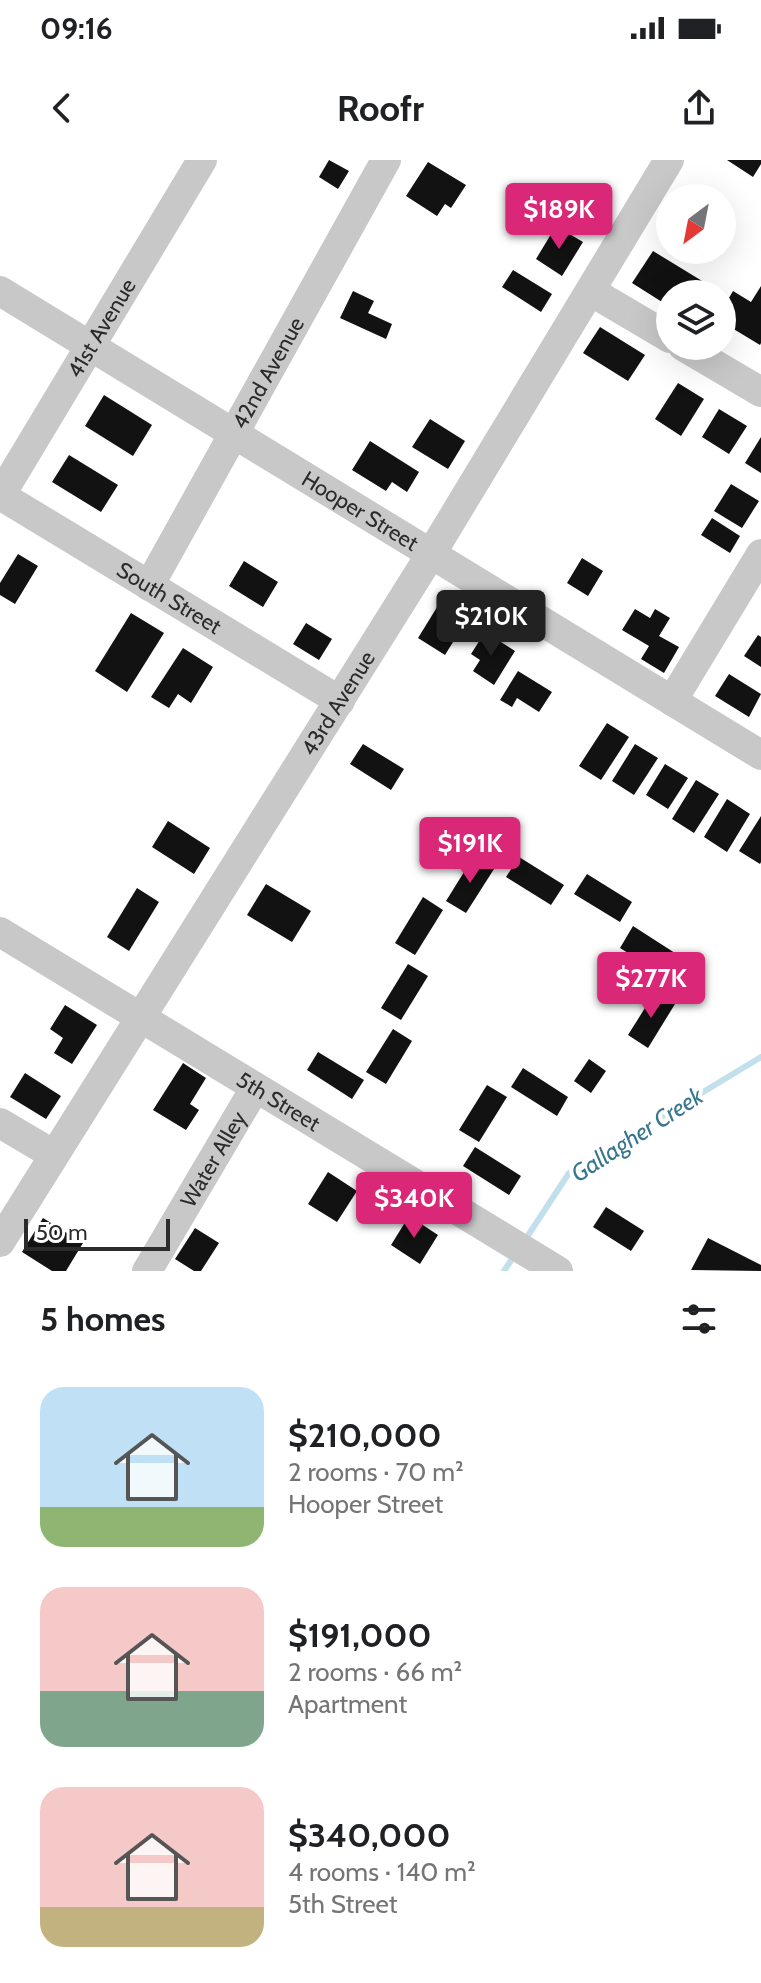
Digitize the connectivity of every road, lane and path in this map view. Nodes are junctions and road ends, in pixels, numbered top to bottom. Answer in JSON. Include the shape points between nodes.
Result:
{"nodes":[{"id":1,"x":202,"y":160,"type":"edge"},
{"id":2,"x":386,"y":160,"type":"edge"},
{"id":3,"x":669,"y":160,"type":"edge"},
{"id":4,"x":0,"y":291,"type":"edge"},
{"id":5,"x":592,"y":292,"type":"junction"},
{"id":6,"x":656,"y":330,"type":"edge"},
{"id":7,"x":90,"y":348,"type":"junction"},
{"id":8,"x":708,"y":360,"type":"edge"},
{"id":9,"x":760,"y":389,"type":"edge"},
{"id":10,"x":235,"y":434,"type":"junction"},
{"id":11,"x":0,"y":496,"type":"edge"},
{"id":12,"x":431,"y":554,"type":"junction"},
{"id":13,"x":761,"y":554,"type":"edge"},
{"id":14,"x":149,"y":586,"type":"junction"},
{"id":15,"x":340,"y":701,"type":"junction"},
{"id":16,"x":672,"y":701,"type":"junction"},
{"id":17,"x":761,"y":755,"type":"edge"},
{"id":18,"x":0,"y":932,"type":"edge"},
{"id":19,"x":140,"y":1016,"type":"junction"},
{"id":20,"x":255,"y":1088,"type":"junction"},
{"id":21,"x":0,"y":1123,"type":"edge"},
{"id":22,"x":54,"y":1155,"type":"junction"},
{"id":23,"x":0,"y":1242,"type":"edge"},
{"id":24,"x":549,"y":1265,"type":"edge"},
{"id":25,"x":147,"y":1271,"type":"edge"}],
"edges":[{"from":1,"to":7,"type":"street","name":"41st Avenue"},
{"from":2,"to":10,"type":"street","name":"42nd Avenue"},
{"from":3,"to":5,"type":"street","name":"43rd Avenue"},
{"from":4,"to":7,"type":"street","name":"Hooper Street"},
{"from":5,"to":6,"type":"street"},
{"from":5,"to":12,"type":"street","name":"43rd Avenue"},
{"from":7,"to":10,"type":"street","name":"Hooper Street"},
{"from":7,"to":11,"type":"street","name":"41st Avenue"},
{"from":8,"to":9,"type":"street"},
{"from":10,"to":12,"type":"street","name":"Hooper Street"},
{"from":10,"to":14,"type":"street","name":"42nd Avenue"},
{"from":11,"to":14,"type":"street","name":"South Street"},
{"from":12,"to":15,"type":"street","name":"43rd Avenue"},
{"from":12,"to":16,"type":"street","name":"Hooper Street"},
{"from":13,"to":16,"type":"street"},
{"from":14,"to":15,"type":"street","name":"South Street"},
{"from":15,"to":19,"type":"street","name":"43rd Avenue"},
{"from":16,"to":17,"type":"street","name":"Hooper Street"},
{"from":18,"to":19,"type":"street","name":"5th Street"},
{"from":19,"to":20,"type":"street","name":"5th Street"},
{"from":19,"to":22,"type":"street","name":"43rd Avenue"},
{"from":20,"to":24,"type":"street","name":"5th Street"},
{"from":20,"to":25,"type":"street","name":"Water Alley"},
{"from":21,"to":22,"type":"street"},
{"from":22,"to":23,"type":"street","name":"43rd Avenue"}]}
